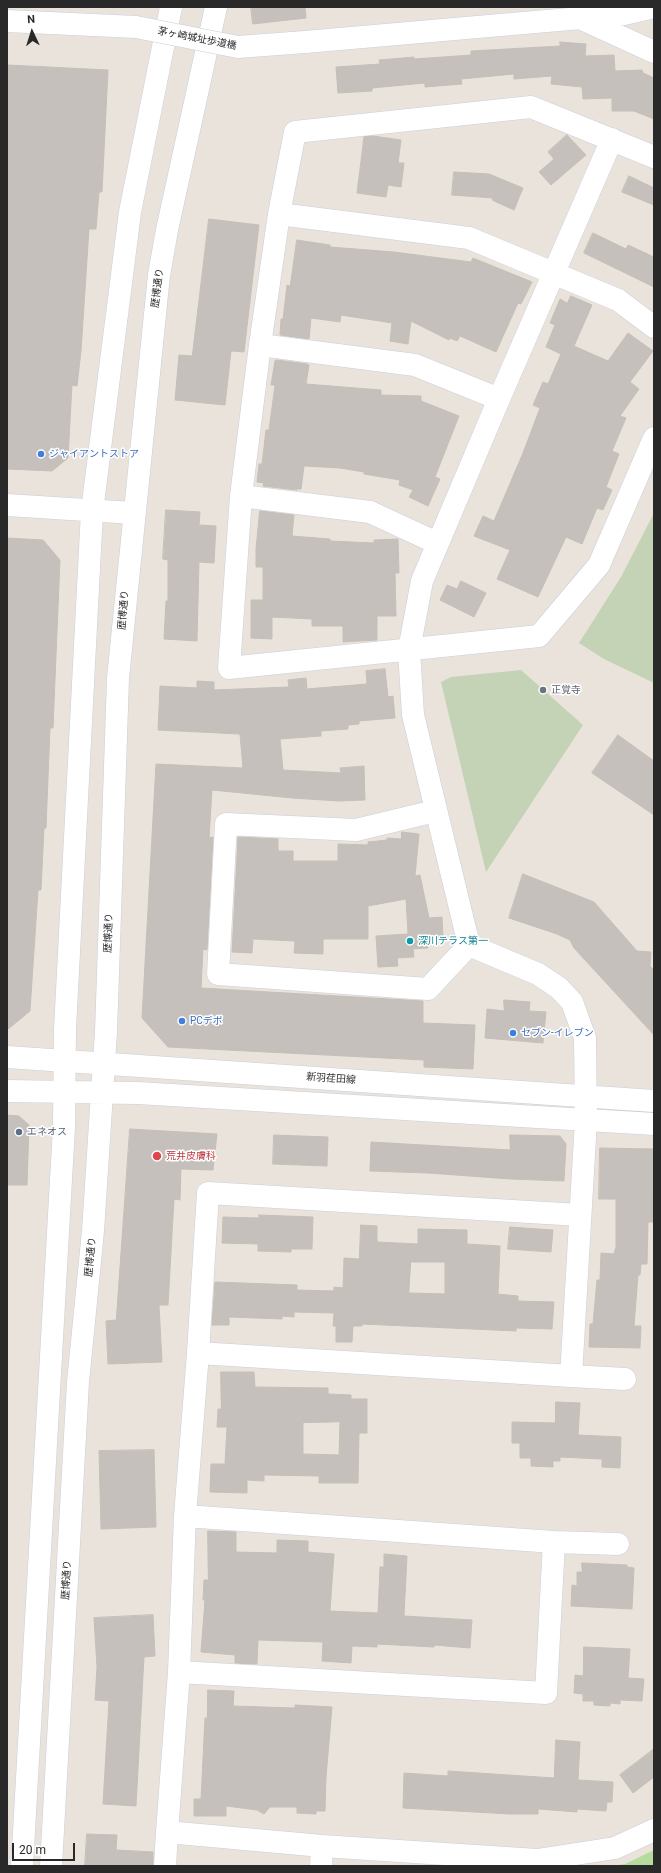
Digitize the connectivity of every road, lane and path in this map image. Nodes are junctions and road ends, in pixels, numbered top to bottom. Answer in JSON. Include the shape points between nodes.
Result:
{"nodes":[{"id":1,"x":171,"y":7,"type":"edge"},
{"id":2,"x":216,"y":7,"type":"edge"},
{"id":3,"x":654,"y":7,"type":"edge"},
{"id":4,"x":7,"y":16,"type":"edge"},
{"id":5,"x":581,"y":18,"type":"junction"},
{"id":6,"x":7,"y":21,"type":"edge"},
{"id":7,"x":28,"y":21,"type":"junction"},
{"id":8,"x":654,"y":52,"type":"edge"},
{"id":9,"x":612,"y":139,"type":"junction"},
{"id":10,"x":654,"y":157,"type":"edge"},
{"id":11,"x":279,"y":214,"type":"junction"},
{"id":12,"x":554,"y":273,"type":"junction"},
{"id":13,"x":654,"y":327,"type":"edge"},
{"id":14,"x":260,"y":345,"type":"junction"},
{"id":15,"x":499,"y":398,"type":"junction"},
{"id":16,"x":654,"y":438,"type":"edge"},
{"id":17,"x":241,"y":496,"type":"junction"},
{"id":18,"x":7,"y":505,"type":"edge"},
{"id":19,"x":92,"y":511,"type":"junction"},
{"id":20,"x":133,"y":513,"type":"junction"},
{"id":21,"x":438,"y":543,"type":"junction"},
{"id":22,"x":409,"y":650,"type":"junction"},
{"id":23,"x":435,"y":811,"type":"junction"},
{"id":24,"x":469,"y":945,"type":"junction"},
{"id":25,"x":7,"y":1057,"type":"edge"},
{"id":26,"x":65,"y":1060,"type":"junction"},
{"id":27,"x":104,"y":1063,"type":"junction"},
{"id":28,"x":7,"y":1090,"type":"edge"},
{"id":29,"x":102,"y":1092,"type":"junction"},
{"id":30,"x":64,"y":1093,"type":"junction"},
{"id":31,"x":586,"y":1098,"type":"junction"},
{"id":32,"x":654,"y":1101,"type":"edge"},
{"id":33,"x":586,"y":1120,"type":"junction"},
{"id":34,"x":654,"y":1124,"type":"edge"},
{"id":35,"x":580,"y":1215,"type":"junction"},
{"id":36,"x":198,"y":1353,"type":"junction"},
{"id":37,"x":571,"y":1376,"type":"junction"},
{"id":38,"x":625,"y":1379,"type":"dead end"},
{"id":39,"x":185,"y":1516,"type":"junction"},
{"id":40,"x":554,"y":1542,"type":"junction"},
{"id":41,"x":618,"y":1544,"type":"dead end"},
{"id":42,"x":179,"y":1672,"type":"junction"},
{"id":43,"x":654,"y":1830,"type":"edge"},
{"id":44,"x":167,"y":1832,"type":"junction"},
{"id":45,"x":322,"y":1856,"type":"edge"},
{"id":46,"x":537,"y":1863,"type":"edge"},
{"id":47,"x":22,"y":1866,"type":"edge"},
{"id":48,"x":51,"y":1866,"type":"edge"},
{"id":49,"x":165,"y":1866,"type":"edge"}],
"edges":[{"from":1,"to":19,"type":"street","via":[[130,212]]},
{"from":2,"to":20,"type":"street","name":"歴博通り","via":[[159,275]]},
{"from":3,"to":5,"type":"street","name":"茅ヶ崎城址歩道橋","via":[[624,14]]},
{"from":4,"to":7,"type":"street"},
{"from":5,"to":7,"type":"street","name":"茅ヶ崎城址歩道橋","bridge":true,"via":[[238,47],[136,27]]},
{"from":5,"to":8,"type":"street"},
{"from":6,"to":7,"type":"street"},
{"from":9,"to":10,"type":"street"},
{"from":9,"to":11,"type":"street","via":[[531,107],[295,132]]},
{"from":9,"to":12,"type":"street"},
{"from":11,"to":12,"type":"street","via":[[469,238]]},
{"from":11,"to":14,"type":"street"},
{"from":12,"to":13,"type":"street","via":[[618,300]]},
{"from":12,"to":15,"type":"street"},
{"from":14,"to":15,"type":"street","via":[[415,365]]},
{"from":14,"to":17,"type":"street"},
{"from":15,"to":21,"type":"street"},
{"from":16,"to":22,"type":"street","via":[[599,565],[540,636]]},
{"from":17,"to":21,"type":"street","via":[[370,512]]},
{"from":17,"to":22,"type":"street","via":[[229,668]]},
{"from":18,"to":19,"type":"street"},
{"from":19,"to":20,"type":"street"},
{"from":19,"to":26,"type":"street"},
{"from":20,"to":27,"type":"street","name":"歴博通り","via":[[118,678]]},
{"from":21,"to":22,"type":"street","via":[[422,581]]},
{"from":22,"to":23,"type":"street","via":[[413,715]]},
{"from":23,"to":24,"type":"street"},
{"from":23,"to":24,"type":"street","via":[[356,830],[226,824],[218,974],[428,988]]},
{"from":24,"to":31,"type":"street","via":[[538,974],[560,988],[572,1002],[585,1038]]},
{"from":25,"to":26,"type":"street","name":"新羽荏田線"},
{"from":26,"to":27,"type":"street","name":"新羽荏田線"},
{"from":26,"to":30,"type":"street"},
{"from":27,"to":29,"type":"street","name":"歴博通り"},
{"from":27,"to":31,"type":"street","name":"新羽荏田線"},
{"from":28,"to":30,"type":"street"},
{"from":29,"to":30,"type":"street"},
{"from":29,"to":33,"type":"street"},
{"from":29,"to":48,"type":"street","name":"歴博通り","via":[[93,1231],[78,1382]]},
{"from":30,"to":47,"type":"street","via":[[52,1357]]},
{"from":31,"to":32,"type":"street","name":"新羽荏田線"},
{"from":31,"to":33,"type":"street"},
{"from":33,"to":34,"type":"street"},
{"from":33,"to":35,"type":"street"},
{"from":35,"to":36,"type":"street","via":[[208,1193]]},
{"from":35,"to":37,"type":"street"},
{"from":36,"to":37,"type":"street"},
{"from":36,"to":39,"type":"street"},
{"from":37,"to":38,"type":"street"},
{"from":39,"to":40,"type":"street"},
{"from":39,"to":42,"type":"street"},
{"from":40,"to":41,"type":"street"},
{"from":40,"to":42,"type":"street","via":[[546,1693]]},
{"from":42,"to":44,"type":"street"},
{"from":43,"to":46,"type":"street","via":[[615,1848]]},
{"from":44,"to":45,"type":"street"},
{"from":44,"to":49,"type":"street"},
{"from":45,"to":46,"type":"street"}]}
